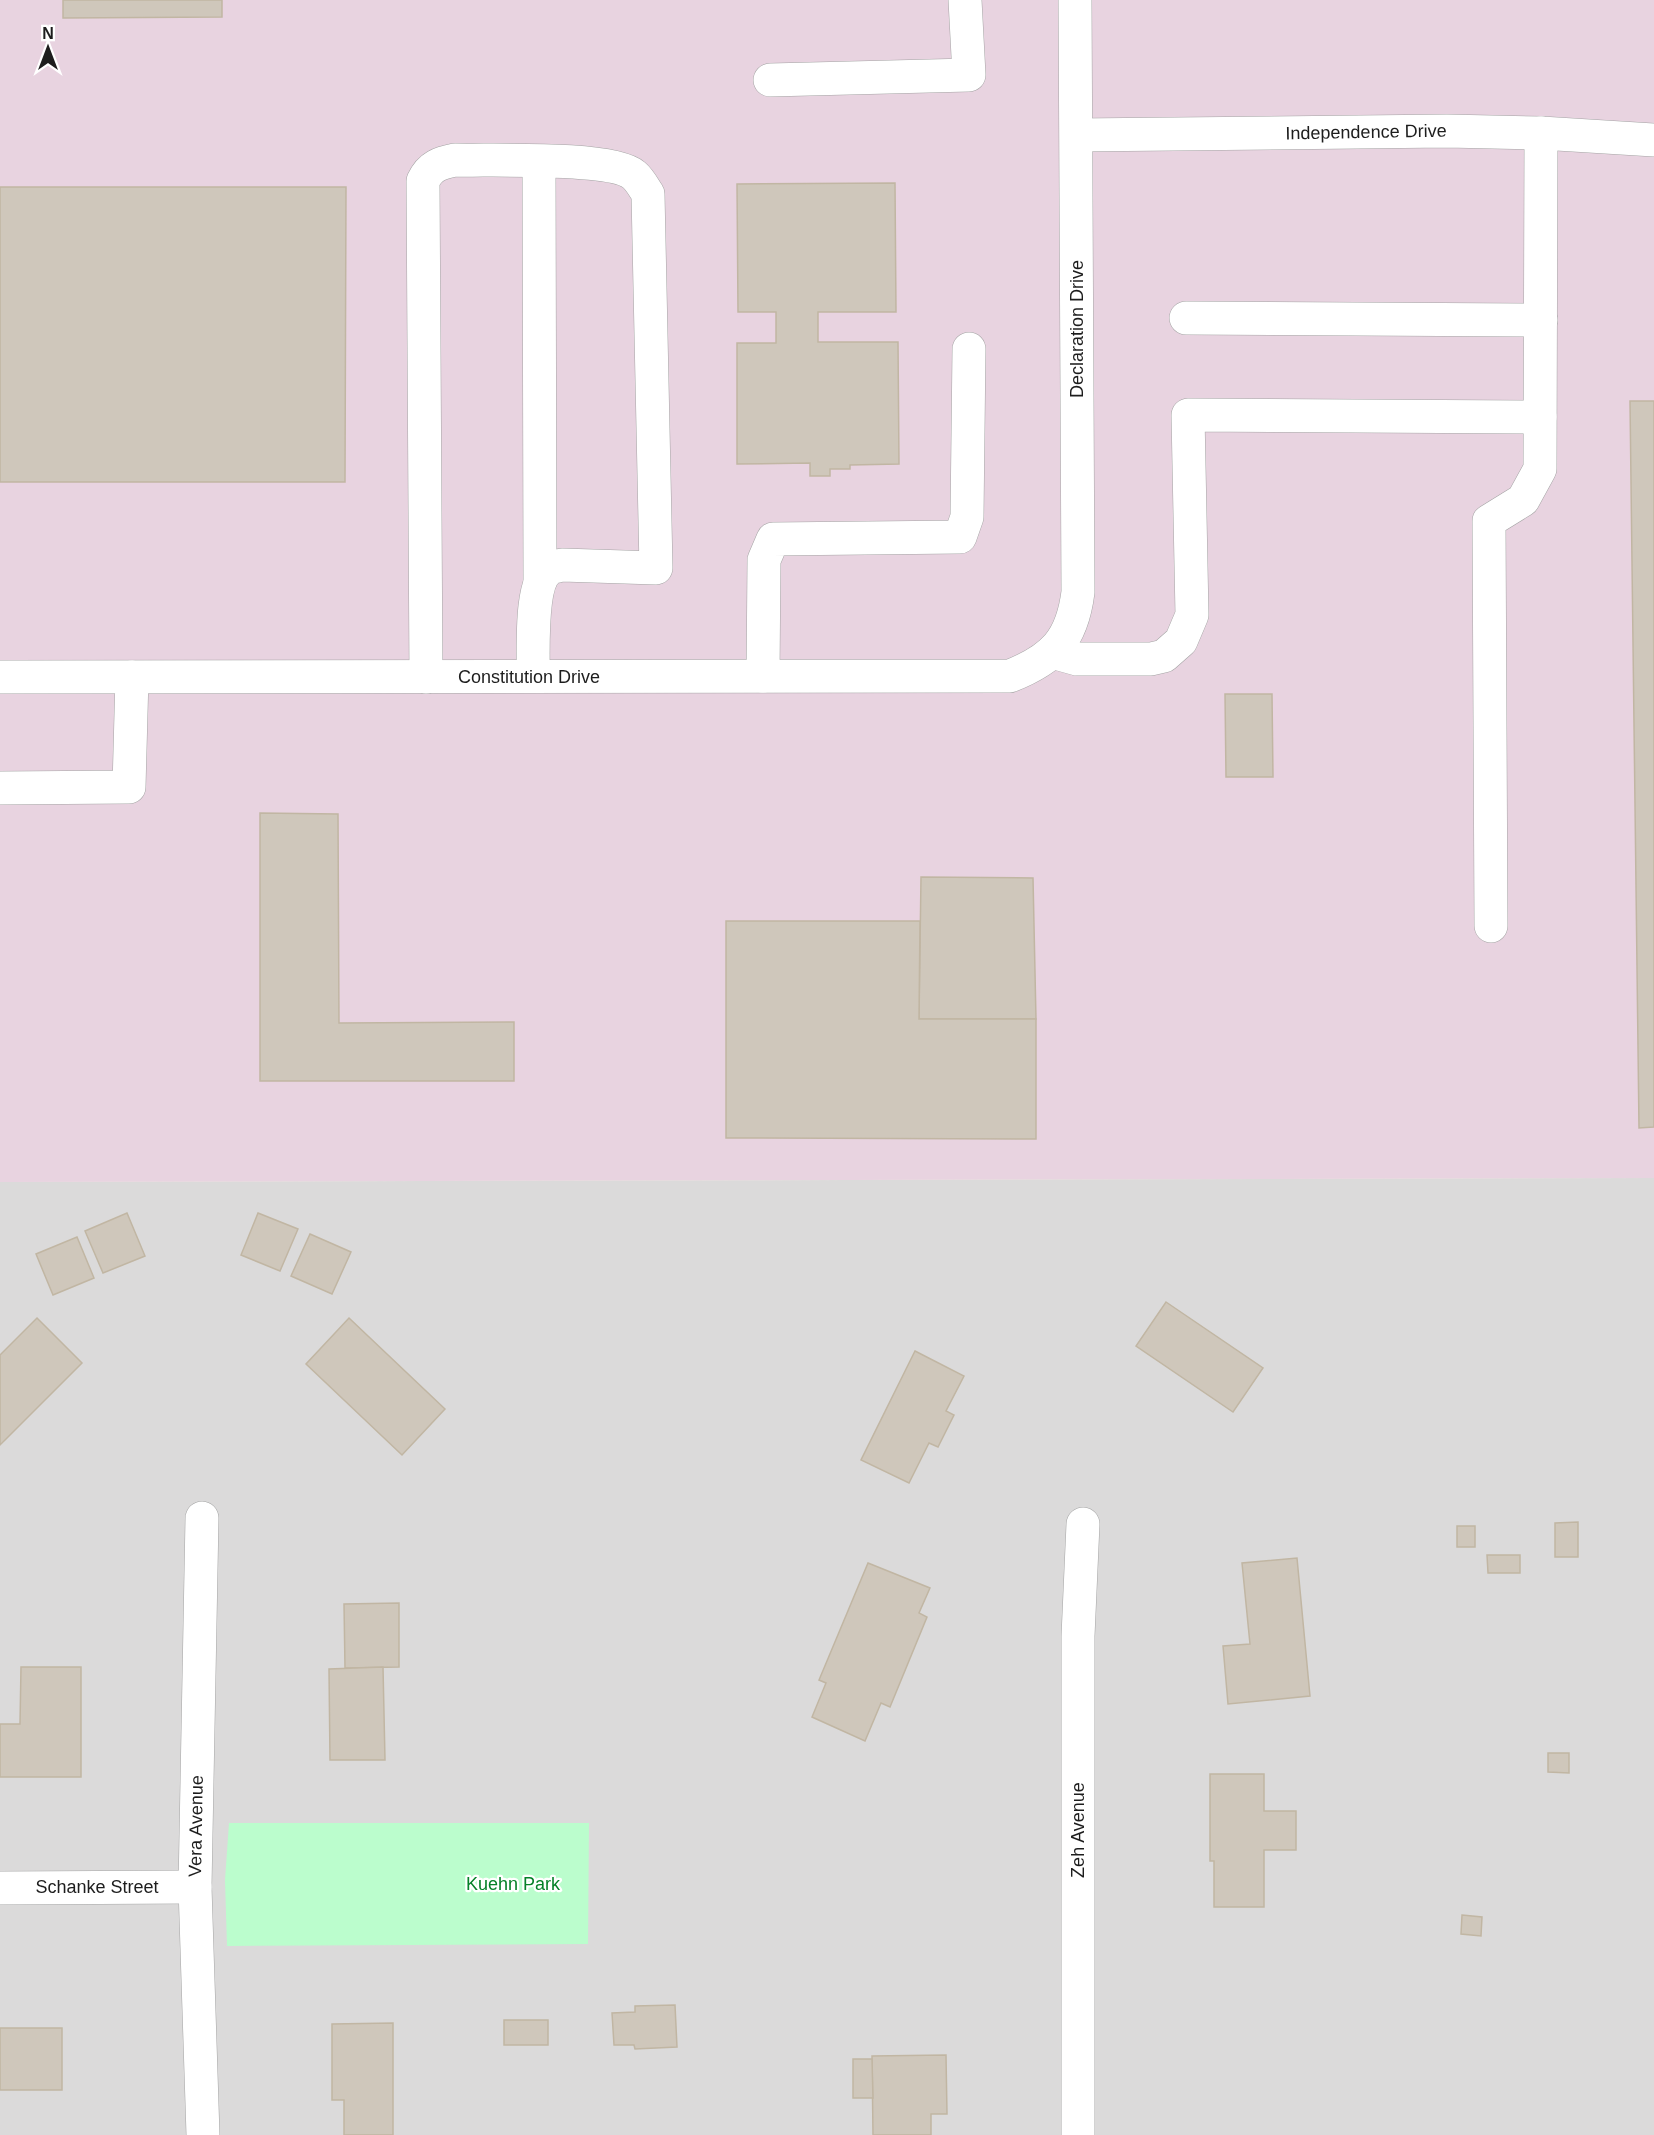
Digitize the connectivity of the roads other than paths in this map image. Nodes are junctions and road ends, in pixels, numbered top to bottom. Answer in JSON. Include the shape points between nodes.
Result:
{"nodes":[{"id":1,"x":965,"y":0,"type":"edge"},
{"id":2,"x":1075,"y":0,"type":"edge"},
{"id":3,"x":770,"y":80,"type":"dead end"},
{"id":4,"x":1541,"y":133,"type":"junction"},
{"id":5,"x":1077,"y":135,"type":"junction"},
{"id":6,"x":1654,"y":140,"type":"edge"},
{"id":7,"x":539,"y":162,"type":"junction"},
{"id":8,"x":1186,"y":318,"type":"dead end"},
{"id":9,"x":1540,"y":320,"type":"junction"},
{"id":10,"x":969,"y":349,"type":"dead end"},
{"id":11,"x":1540,"y":417,"type":"junction"},
{"id":12,"x":540,"y":579,"type":"junction"},
{"id":13,"x":1052,"y":652,"type":"junction"},
{"id":14,"x":533,"y":676,"type":"junction"},
{"id":15,"x":763,"y":676,"type":"junction"},
{"id":16,"x":0,"y":677,"type":"edge"},
{"id":17,"x":132,"y":677,"type":"junction"},
{"id":18,"x":426,"y":677,"type":"junction"},
{"id":19,"x":0,"y":788,"type":"edge"},
{"id":20,"x":1491,"y":926,"type":"dead end"},
{"id":21,"x":202,"y":1518,"type":"dead end"},
{"id":22,"x":1083,"y":1524,"type":"dead end"},
{"id":23,"x":195,"y":1887,"type":"junction"},
{"id":24,"x":0,"y":1888,"type":"edge"},
{"id":25,"x":203,"y":2135,"type":"edge"},
{"id":26,"x":1078,"y":2135,"type":"edge"}],
"edges":[{"from":1,"to":3,"type":"street","via":[[969,75]]},
{"from":2,"to":5,"type":"street","name":"Declaration Drive"},
{"from":4,"to":5,"type":"street","name":"Independence Drive"},
{"from":4,"to":6,"type":"street","name":"Independence Drive"},
{"from":4,"to":9,"type":"street"},
{"from":5,"to":13,"type":"street","name":"Declaration Drive","via":[[1078,592],[1066,635]]},
{"from":7,"to":12,"type":"street"},
{"from":7,"to":12,"type":"street","via":[[613,167],[633,174],[648,194],[656,568],[562,565],[550,568]]},
{"from":7,"to":18,"type":"street","via":[[455,160],[439,163],[423,181]]},
{"from":8,"to":9,"type":"street"},
{"from":9,"to":11,"type":"street"},
{"from":10,"to":15,"type":"street","via":[[967,517],[960,537],[773,539],[764,560]]},
{"from":11,"to":13,"type":"street","via":[[1188,416],[1192,615],[1181,641],[1164,656],[1151,658],[1077,659]]},
{"from":11,"to":20,"type":"street","via":[[1540,470],[1523,500],[1489,521]]},
{"from":12,"to":14,"type":"street","via":[[535,594]]},
{"from":13,"to":15,"type":"street","name":"Constitution Drive","via":[[1035,666],[1010,676]]},
{"from":14,"to":15,"type":"street","name":"Constitution Drive"},
{"from":14,"to":18,"type":"street","name":"Constitution Drive"},
{"from":16,"to":17,"type":"street","name":"Constitution Drive"},
{"from":17,"to":18,"type":"street","name":"Constitution Drive"},
{"from":17,"to":19,"type":"street","via":[[129,787]]},
{"from":21,"to":23,"type":"street","name":"Vera Avenue"},
{"from":22,"to":26,"type":"street","name":"Zeh Avenue","via":[[1078,1636]]},
{"from":23,"to":24,"type":"street","name":"Schanke Street"},
{"from":23,"to":25,"type":"street","name":"Vera Avenue"}]}
